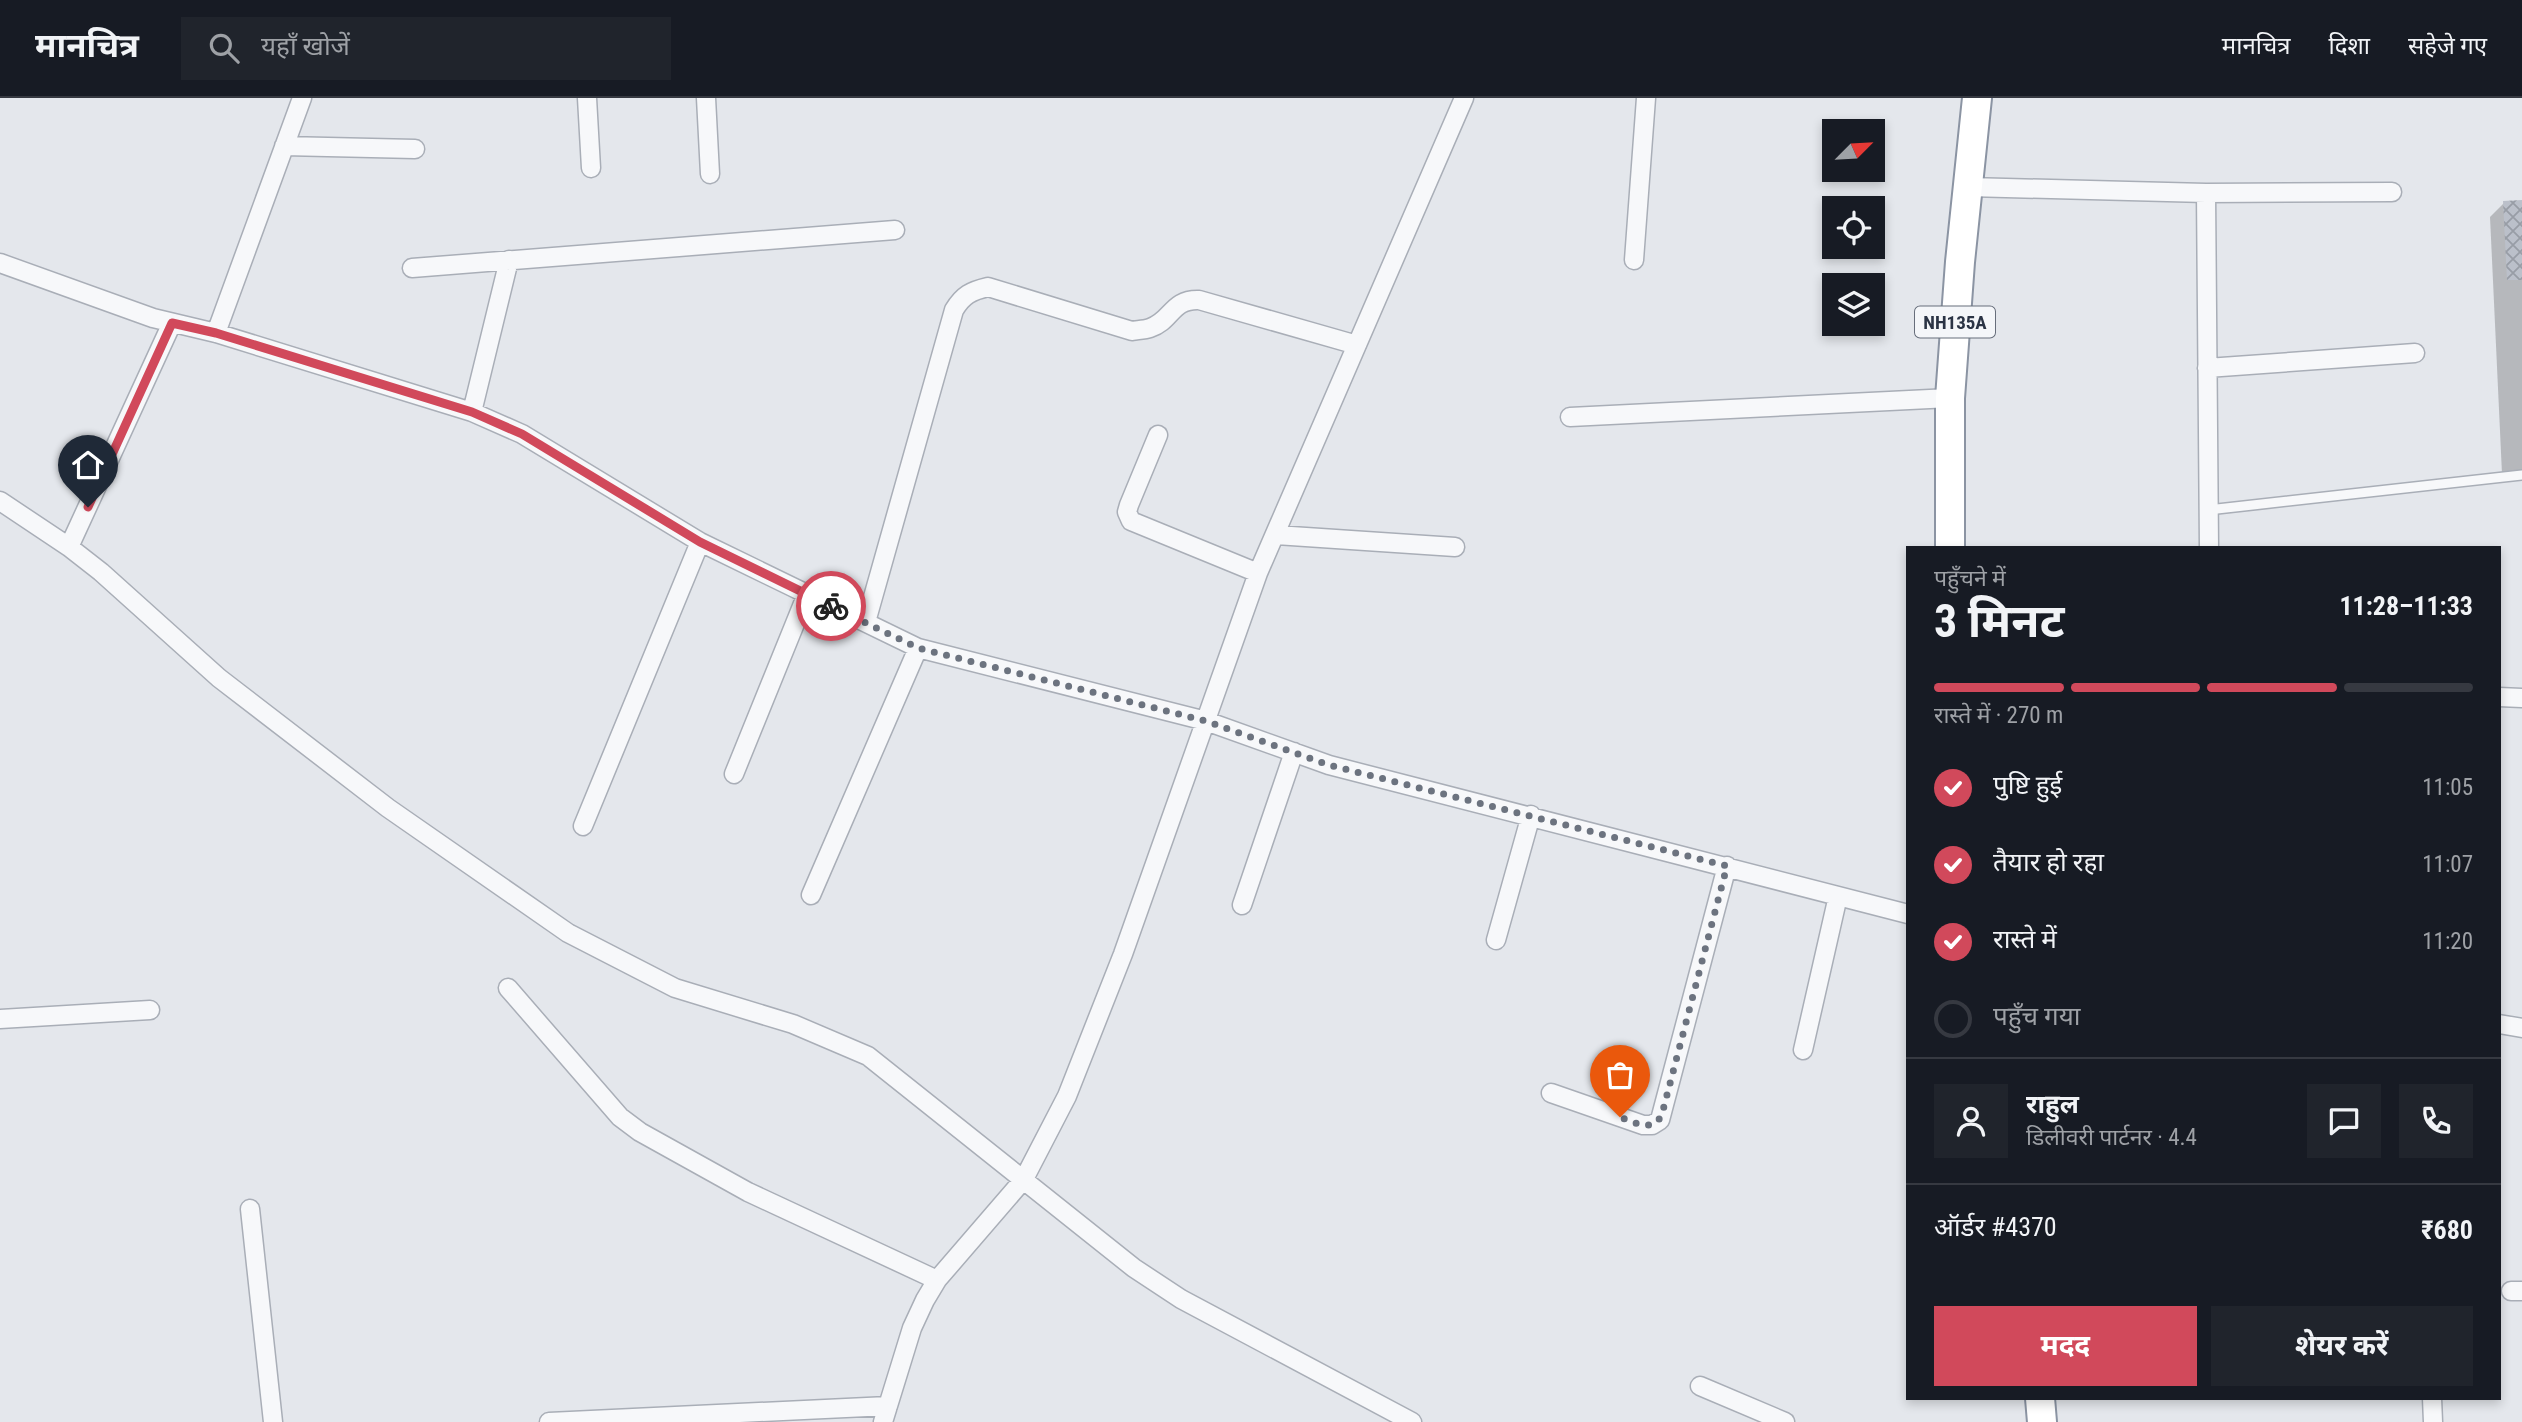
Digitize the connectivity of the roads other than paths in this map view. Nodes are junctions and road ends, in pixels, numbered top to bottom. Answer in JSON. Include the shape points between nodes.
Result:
{"nodes":[{"id":1,"x":302,"y":98,"type":"edge"},
{"id":2,"x":587,"y":98,"type":"edge"},
{"id":3,"x":706,"y":98,"type":"edge"},
{"id":4,"x":1464,"y":98,"type":"edge"},
{"id":5,"x":1646,"y":98,"type":"edge"},
{"id":6,"x":1977,"y":98,"type":"edge"},
{"id":7,"x":284,"y":146,"type":"junction"},
{"id":8,"x":415,"y":149,"type":"dead end"},
{"id":9,"x":591,"y":168,"type":"dead end"},
{"id":10,"x":710,"y":174,"type":"dead end"},
{"id":11,"x":1968,"y":187,"type":"junction"},
{"id":12,"x":2206,"y":192,"type":"junction"},
{"id":13,"x":2392,"y":192,"type":"dead end"},
{"id":14,"x":895,"y":230,"type":"dead end"},
{"id":15,"x":509,"y":260,"type":"junction"},
{"id":16,"x":1634,"y":260,"type":"dead end"},
{"id":17,"x":0,"y":263,"type":"edge"},
{"id":18,"x":412,"y":268,"type":"dead end"},
{"id":19,"x":172,"y":323,"type":"junction"},
{"id":20,"x":216,"y":333,"type":"junction"},
{"id":21,"x":1357,"y":345,"type":"junction"},
{"id":22,"x":2415,"y":353,"type":"dead end"},
{"id":23,"x":2207,"y":368,"type":"junction"},
{"id":24,"x":1950,"y":398,"type":"junction"},
{"id":25,"x":472,"y":412,"type":"junction"},
{"id":26,"x":1570,"y":416,"type":"dead end"},
{"id":27,"x":1158,"y":435,"type":"dead end"},
{"id":28,"x":2522,"y":475,"type":"edge"},
{"id":29,"x":0,"y":502,"type":"edge"},
{"id":30,"x":2208,"y":510,"type":"junction"},
{"id":31,"x":1276,"y":535,"type":"junction"},
{"id":32,"x":700,"y":542,"type":"junction"},
{"id":33,"x":1950,"y":546,"type":"edge"},
{"id":34,"x":2209,"y":546,"type":"edge"},
{"id":35,"x":69,"y":547,"type":"junction"},
{"id":36,"x":1455,"y":547,"type":"dead end"},
{"id":37,"x":1258,"y":573,"type":"junction"},
{"id":38,"x":807,"y":594,"type":"junction"},
{"id":39,"x":866,"y":622,"type":"junction"},
{"id":40,"x":918,"y":648,"type":"junction"},
{"id":41,"x":2501,"y":697,"type":"edge"},
{"id":42,"x":2522,"y":698,"type":"edge"},
{"id":43,"x":1206,"y":721,"type":"junction"},
{"id":44,"x":1294,"y":752,"type":"junction"},
{"id":45,"x":734,"y":774,"type":"dead end"},
{"id":46,"x":1531,"y":815,"type":"junction"},
{"id":47,"x":583,"y":826,"type":"dead end"},
{"id":48,"x":1727,"y":866,"type":"junction"},
{"id":49,"x":811,"y":895,"type":"dead end"},
{"id":50,"x":1838,"y":896,"type":"junction"},
{"id":51,"x":1242,"y":905,"type":"dead end"},
{"id":52,"x":1906,"y":913,"type":"edge"},
{"id":53,"x":1496,"y":940,"type":"dead end"},
{"id":54,"x":508,"y":988,"type":"dead end"},
{"id":55,"x":150,"y":1010,"type":"dead end"},
{"id":56,"x":0,"y":1018,"type":"edge"},
{"id":57,"x":2501,"y":1024,"type":"edge"},
{"id":58,"x":2522,"y":1028,"type":"edge"},
{"id":59,"x":1802,"y":1050,"type":"dead end"},
{"id":60,"x":1551,"y":1093,"type":"dead end"},
{"id":61,"x":1024,"y":1179,"type":"junction"},
{"id":62,"x":250,"y":1209,"type":"dead end"},
{"id":63,"x":937,"y":1280,"type":"junction"},
{"id":64,"x":1700,"y":1385,"type":"dead end"},
{"id":65,"x":2040,"y":1400,"type":"edge"},
{"id":66,"x":2432,"y":1400,"type":"edge"},
{"id":67,"x":886,"y":1414,"type":"edge"},
{"id":68,"x":273,"y":1422,"type":"edge"},
{"id":69,"x":550,"y":1422,"type":"edge"},
{"id":70,"x":1412,"y":1422,"type":"edge"},
{"id":71,"x":1785,"y":1422,"type":"edge"},
{"id":72,"x":2042,"y":1422,"type":"edge"},
{"id":73,"x":2433,"y":1422,"type":"edge"}],
"edges":[{"from":1,"to":7,"type":"street"},
{"from":2,"to":9,"type":"street"},
{"from":3,"to":10,"type":"street"},
{"from":4,"to":21,"type":"street"},
{"from":5,"to":16,"type":"street"},
{"from":6,"to":11,"type":"highway","number":"NH135A"},
{"from":7,"to":8,"type":"street"},
{"from":7,"to":20,"type":"street"},
{"from":11,"to":12,"type":"street"},
{"from":11,"to":24,"type":"highway","number":"NH135A"},
{"from":12,"to":13,"type":"street"},
{"from":12,"to":23,"type":"street"},
{"from":14,"to":15,"type":"street"},
{"from":15,"to":18,"type":"street"},
{"from":15,"to":25,"type":"street"},
{"from":17,"to":19,"type":"street"},
{"from":19,"to":20,"type":"street"},
{"from":19,"to":35,"type":"street"},
{"from":20,"to":25,"type":"street"},
{"from":21,"to":31,"type":"street"},
{"from":21,"to":39,"type":"street","via":[[1199,300],[1178,304],[1150,328],[1132,331],[988,287],[961,297]]},
{"from":22,"to":23,"type":"street"},
{"from":23,"to":30,"type":"street"},
{"from":24,"to":26,"type":"street"},
{"from":24,"to":33,"type":"highway","number":"NH135A"},
{"from":25,"to":32,"type":"street","via":[[522,434]]},
{"from":27,"to":37,"type":"street","via":[[1129,505],[1131,521]]},
{"from":28,"to":30,"type":"lane"},
{"from":29,"to":35,"type":"street"},
{"from":30,"to":34,"type":"street"},
{"from":31,"to":36,"type":"street"},
{"from":31,"to":37,"type":"street"},
{"from":32,"to":38,"type":"street"},
{"from":32,"to":47,"type":"street"},
{"from":35,"to":61,"type":"street","via":[[219,678],[388,808],[568,933],[675,988],[793,1024],[869,1056]]},
{"from":37,"to":43,"type":"street"},
{"from":38,"to":39,"type":"street"},
{"from":38,"to":45,"type":"street"},
{"from":39,"to":40,"type":"street"},
{"from":40,"to":43,"type":"street"},
{"from":40,"to":49,"type":"street"},
{"from":41,"to":42,"type":"street"},
{"from":43,"to":44,"type":"street"},
{"from":43,"to":61,"type":"street","via":[[1067,1096]]},
{"from":44,"to":46,"type":"street","via":[[1329,765]]},
{"from":44,"to":51,"type":"street"},
{"from":46,"to":48,"type":"street"},
{"from":46,"to":53,"type":"street"},
{"from":48,"to":50,"type":"street"},
{"from":48,"to":60,"type":"street","via":[[1660,1120],[1643,1125]]},
{"from":50,"to":52,"type":"street"},
{"from":50,"to":59,"type":"street"},
{"from":54,"to":63,"type":"street","via":[[620,1117],[640,1132],[748,1192]]},
{"from":55,"to":56,"type":"street"},
{"from":57,"to":58,"type":"street"},
{"from":61,"to":63,"type":"street"},
{"from":61,"to":70,"type":"street","via":[[1089,1234],[1181,1298]]},
{"from":62,"to":68,"type":"street"},
{"from":63,"to":67,"type":"street","via":[[912,1328]]},
{"from":64,"to":71,"type":"street"},
{"from":65,"to":72,"type":"highway"},
{"from":66,"to":73,"type":"street"},
{"from":67,"to":69,"type":"street"}]}
